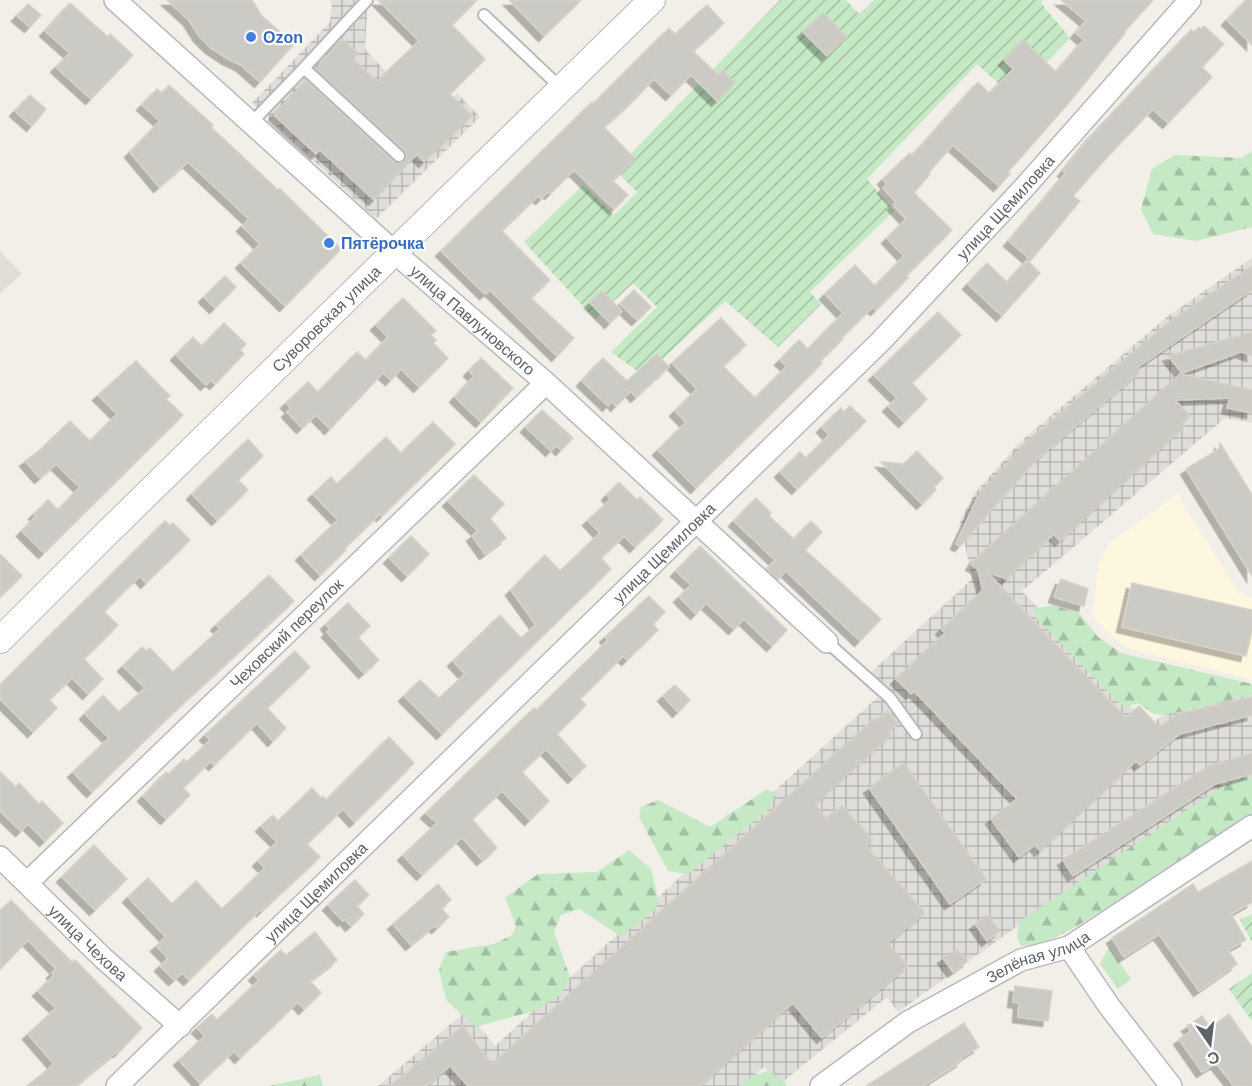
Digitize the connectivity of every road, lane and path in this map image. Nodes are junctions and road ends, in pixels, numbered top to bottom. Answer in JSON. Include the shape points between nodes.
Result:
{"nodes":[{"id":1,"x":115,"y":0,"type":"edge"},
{"id":2,"x":367,"y":0,"type":"edge"},
{"id":3,"x":652,"y":0,"type":"edge"},
{"id":4,"x":1190,"y":0,"type":"edge"},
{"id":5,"x":484,"y":15,"type":"dead end"},
{"id":6,"x":304,"y":68,"type":"junction"},
{"id":7,"x":561,"y":88,"type":"junction"},
{"id":8,"x":252,"y":122,"type":"junction"},
{"id":9,"x":399,"y":156,"type":"dead end"},
{"id":10,"x":394,"y":252,"type":"junction"},
{"id":11,"x":546,"y":383,"type":"junction"},
{"id":12,"x":696,"y":522,"type":"junction"},
{"id":13,"x":0,"y":640,"type":"edge"},
{"id":14,"x":827,"y":642,"type":"joint"},
{"id":15,"x":916,"y":734,"type":"dead end"},
{"id":16,"x":1252,"y":826,"type":"edge"},
{"id":17,"x":0,"y":857,"type":"edge"},
{"id":18,"x":27,"y":883,"type":"junction"},
{"id":19,"x":1069,"y":947,"type":"junction"},
{"id":20,"x":180,"y":1026,"type":"junction"},
{"id":21,"x":117,"y":1086,"type":"edge"},
{"id":22,"x":821,"y":1086,"type":"edge"},
{"id":23,"x":1171,"y":1086,"type":"edge"}],
"edges":[{"from":1,"to":8,"type":"street","name":"улица Павлуновского"},
{"from":2,"to":6,"type":"lane"},
{"from":3,"to":7,"type":"street","name":"Суворовская улица"},
{"from":4,"to":12,"type":"street","name":"улица Щемиловка","via":[[1022,190],[881,341]]},
{"from":5,"to":7,"type":"lane"},
{"from":6,"to":8,"type":"lane"},
{"from":6,"to":9,"type":"lane"},
{"from":7,"to":10,"type":"street","name":"Суворовская улица"},
{"from":8,"to":10,"type":"street","name":"улица Павлуновского"},
{"from":10,"to":11,"type":"street","name":"улица Павлуновского"},
{"from":10,"to":13,"type":"street","name":"Суворовская улица"},
{"from":11,"to":12,"type":"street","name":"улица Павлуновского"},
{"from":11,"to":18,"type":"street","name":"Чеховский переулок"},
{"from":12,"to":14,"type":"street","name":"улица Павлуновского"},
{"from":12,"to":20,"type":"street","name":"улица Щемиловка"},
{"from":14,"to":15,"type":"lane","via":[[890,698]]},
{"from":16,"to":19,"type":"street","name":"Зелёная улица"},
{"from":17,"to":18,"type":"street","name":"улица Чехова"},
{"from":18,"to":20,"type":"street","name":"улица Чехова"},
{"from":19,"to":22,"type":"street","name":"Зелёная улица","via":[[1021,960],[908,1022]]},
{"from":19,"to":23,"type":"street"},
{"from":20,"to":21,"type":"street","name":"улица Щемиловка"}]}
